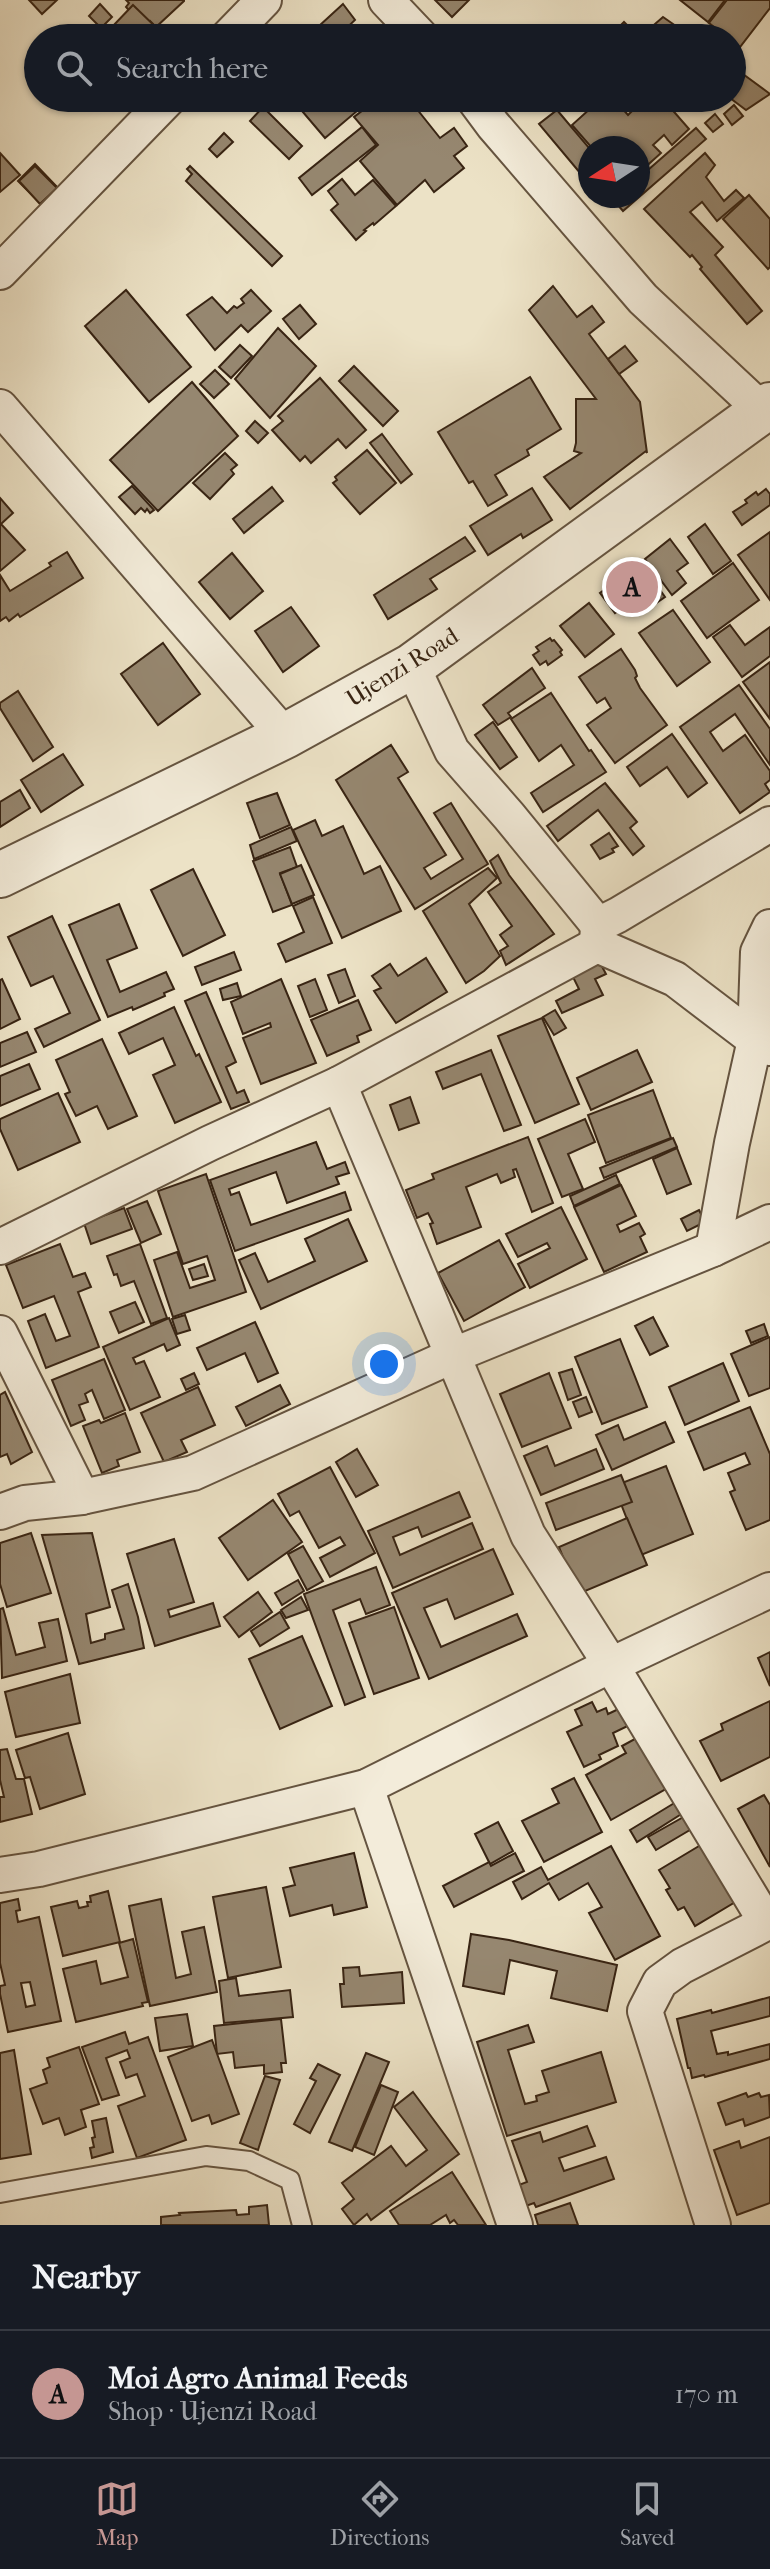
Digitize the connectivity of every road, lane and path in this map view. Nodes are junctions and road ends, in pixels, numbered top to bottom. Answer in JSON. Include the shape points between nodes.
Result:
{"nodes":[{"id":1,"x":264,"y":0,"type":"edge"},
{"id":2,"x":386,"y":0,"type":"edge"},
{"id":3,"x":241,"y":24,"type":"edge"},
{"id":4,"x":409,"y":24,"type":"edge"},
{"id":5,"x":155,"y":112,"type":"edge"},
{"id":6,"x":483,"y":112,"type":"edge"},
{"id":7,"x":0,"y":272,"type":"edge"},
{"id":8,"x":0,"y":407,"type":"edge"},
{"id":9,"x":766,"y":408,"type":"edge"},
{"id":10,"x":412,"y":666,"type":"junction"},
{"id":11,"x":285,"y":736,"type":"junction"},
{"id":12,"x":770,"y":824,"type":"edge"},
{"id":13,"x":0,"y":875,"type":"edge"},
{"id":14,"x":770,"y":927,"type":"edge"},
{"id":15,"x":598,"y":935,"type":"junction"},
{"id":16,"x":763,"y":997,"type":"edge"},
{"id":17,"x":762,"y":1044,"type":"edge"},
{"id":18,"x":339,"y":1084,"type":"junction"},
{"id":19,"x":770,"y":1222,"type":"edge"},
{"id":20,"x":0,"y":1247,"type":"edge"},
{"id":21,"x":713,"y":1249,"type":"junction"},
{"id":22,"x":0,"y":1333,"type":"edge"},
{"id":23,"x":454,"y":1355,"type":"junction"},
{"id":24,"x":82,"y":1497,"type":"junction"},
{"id":25,"x":0,"y":1512,"type":"edge"},
{"id":26,"x":770,"y":1590,"type":"edge"},
{"id":27,"x":611,"y":1665,"type":"junction"},
{"id":28,"x":366,"y":1787,"type":"junction"},
{"id":29,"x":0,"y":1875,"type":"edge"},
{"id":30,"x":768,"y":1921,"type":"edge"},
{"id":31,"x":0,"y":2193,"type":"edge"},
{"id":32,"x":302,"y":2225,"type":"edge"},
{"id":33,"x":515,"y":2225,"type":"edge"},
{"id":34,"x":713,"y":2225,"type":"edge"}],
"edges":[{"from":1,"to":3,"type":"street"},
{"from":2,"to":4,"type":"street"},
{"from":5,"to":7,"type":"street"},
{"from":6,"to":9,"type":"street","via":[[643,299]]},
{"from":8,"to":11,"type":"street"},
{"from":9,"to":10,"type":"street","name":"Ujenzi Road"},
{"from":10,"to":11,"type":"street","name":"Ujenzi Road"},
{"from":10,"to":15,"type":"street","via":[[452,751],[509,816]]},
{"from":11,"to":13,"type":"street","name":"Ujenzi Road"},
{"from":12,"to":15,"type":"street","via":[[618,915]]},
{"from":14,"to":16,"type":"street","via":[[758,952]]},
{"from":15,"to":17,"type":"street","via":[[675,979]]},
{"from":15,"to":18,"type":"street"},
{"from":16,"to":17,"type":"street"},
{"from":17,"to":21,"type":"street","via":[[732,1143]]},
{"from":18,"to":20,"type":"street"},
{"from":18,"to":23,"type":"street"},
{"from":19,"to":21,"type":"street"},
{"from":21,"to":23,"type":"street"},
{"from":22,"to":24,"type":"street"},
{"from":23,"to":24,"type":"street","via":[[193,1473]]},
{"from":23,"to":27,"type":"street","via":[[528,1535]]},
{"from":24,"to":25,"type":"street","via":[[25,1503]]},
{"from":26,"to":27,"type":"street"},
{"from":27,"to":28,"type":"street"},
{"from":27,"to":30,"type":"street"},
{"from":28,"to":29,"type":"street"},
{"from":28,"to":33,"type":"street"},
{"from":30,"to":34,"type":"street","via":[[660,1982],[645,2011]]},
{"from":31,"to":32,"type":"lane","via":[[206,2156],[249,2161],[290,2180]]}]}
